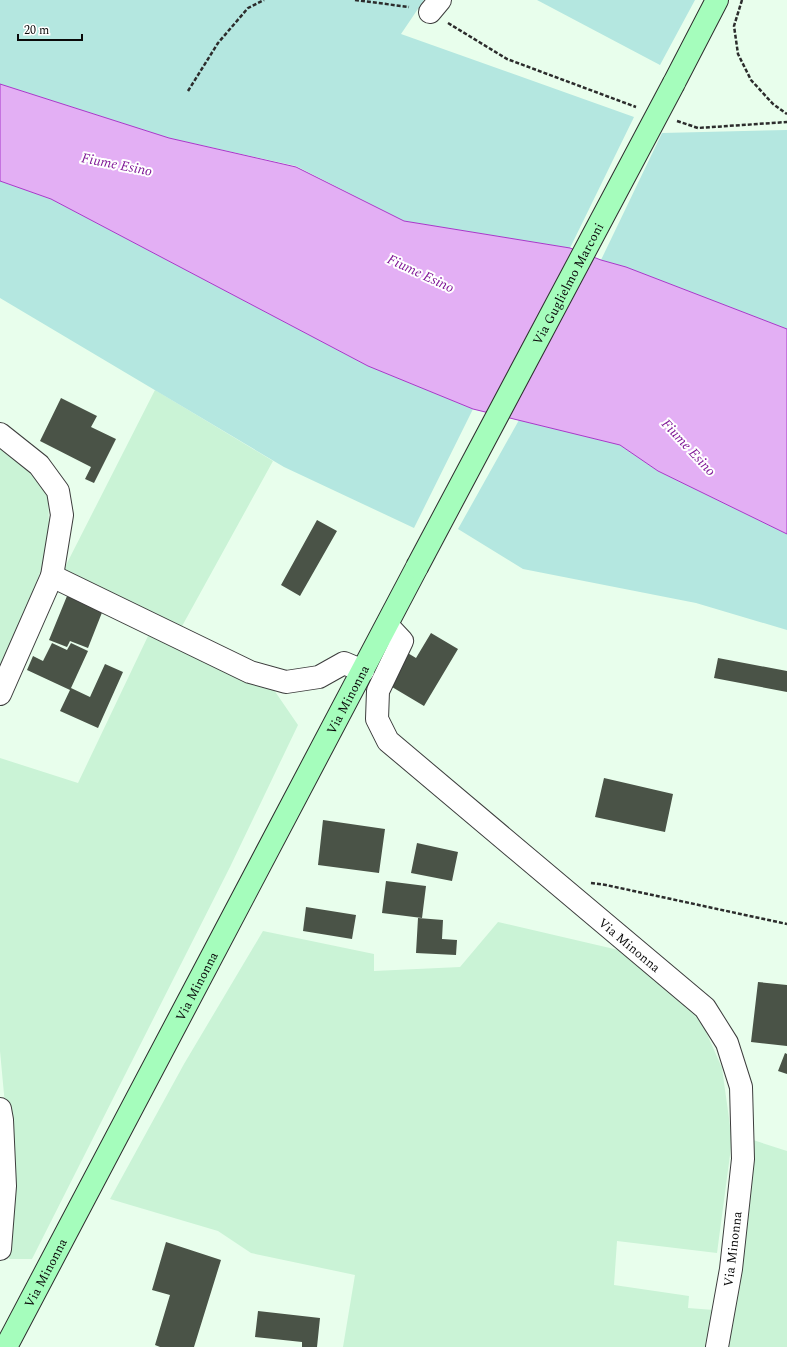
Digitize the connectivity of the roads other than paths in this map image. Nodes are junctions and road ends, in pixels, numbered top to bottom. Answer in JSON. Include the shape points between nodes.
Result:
{"nodes":[{"id":1,"x":717,"y":0,"type":"edge"},
{"id":2,"x":0,"y":434,"type":"edge"},
{"id":3,"x":417,"y":567,"type":"joint"},
{"id":4,"x":52,"y":576,"type":"junction"},
{"id":5,"x":387,"y":625,"type":"junction"},
{"id":6,"x":362,"y":671,"type":"junction"},
{"id":7,"x":0,"y":694,"type":"edge"},
{"id":8,"x":0,"y":1109,"type":"edge"},
{"id":9,"x":0,"y":1249,"type":"edge"},
{"id":10,"x":6,"y":1347,"type":"edge"},
{"id":11,"x":717,"y":1347,"type":"edge"}],
"edges":[{"from":1,"to":3,"type":"main road","name":"Via Guglielmo Marconi","bridge":true},
{"from":2,"to":4,"type":"street","via":[[39,465],[58,491],[62,515]]},
{"from":3,"to":5,"type":"main road","name":"Via Minonna"},
{"from":4,"to":6,"type":"street","via":[[250,672],[286,682],[319,677],[344,662]]},
{"from":4,"to":7,"type":"street"},
{"from":5,"to":6,"type":"main road","name":"Via Minonna"},
{"from":5,"to":11,"type":"street","name":"Via Minonna","via":[[402,641],[378,691],[377,719],[388,741],[704,1008],[727,1043],[741,1087],[743,1159],[731,1269]]},
{"from":6,"to":10,"type":"main road","name":"Via Minonna"},
{"from":8,"to":9,"type":"street","via":[[5,1186]]}]}
